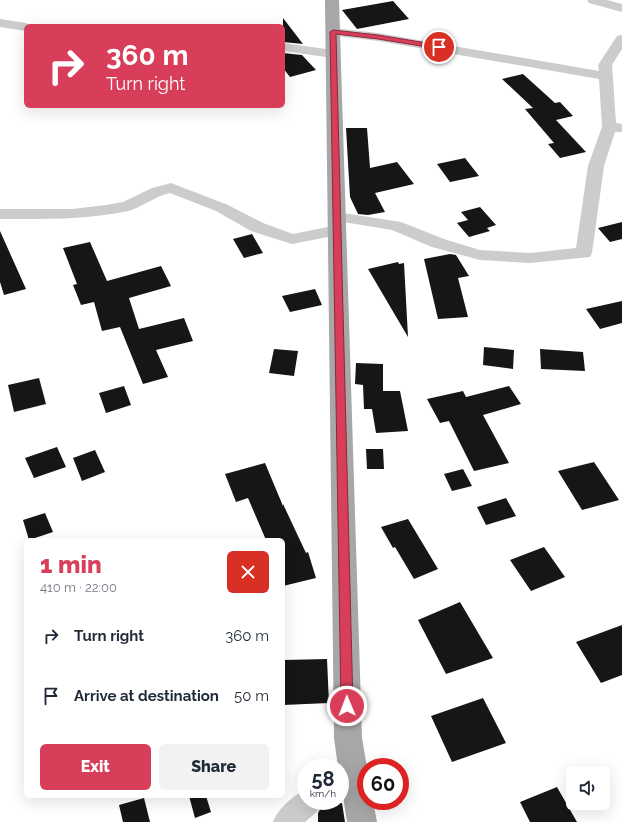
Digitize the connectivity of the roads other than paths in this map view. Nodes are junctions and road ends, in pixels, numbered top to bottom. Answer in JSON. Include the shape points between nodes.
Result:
{"nodes":[{"id":1,"x":332,"y":0,"type":"edge"},
{"id":2,"x":594,"y":0,"type":"edge"},
{"id":3,"x":622,"y":8,"type":"edge"},
{"id":4,"x":0,"y":23,"type":"edge"},
{"id":5,"x":24,"y":27,"type":"edge"},
{"id":6,"x":333,"y":32,"type":"junction"},
{"id":7,"x":622,"y":39,"type":"edge"},
{"id":8,"x":285,"y":47,"type":"edge"},
{"id":9,"x":333,"y":54,"type":"junction"},
{"id":10,"x":622,"y":67,"type":"edge"},
{"id":11,"x":606,"y":70,"type":"junction"},
{"id":12,"x":616,"y":128,"type":"edge"},
{"id":13,"x":0,"y":214,"type":"edge"},
{"id":14,"x":337,"y":224,"type":"junction"},
{"id":15,"x":347,"y":758,"type":"edge"},
{"id":16,"x":349,"y":779,"type":"edge"},
{"id":17,"x":300,"y":810,"type":"edge"},
{"id":18,"x":286,"y":822,"type":"edge"},
{"id":19,"x":362,"y":822,"type":"edge"}],
"edges":[{"from":1,"to":6,"type":"main road"},
{"from":2,"to":3,"type":"street"},
{"from":4,"to":5,"type":"street"},
{"from":6,"to":9,"type":"main road"},
{"from":6,"to":11,"type":"street"},
{"from":7,"to":11,"type":"street"},
{"from":8,"to":9,"type":"street"},
{"from":9,"to":14,"type":"main road"},
{"from":10,"to":11,"type":"street"},
{"from":11,"to":12,"type":"street"},
{"from":12,"to":14,"type":"street","via":[[596,166],[584,253],[530,258],[480,255],[438,243],[395,226]]},
{"from":13,"to":14,"type":"street","via":[[72,214],[106,210],[127,206],[157,191],[171,188],[222,208],[257,227],[292,239]]},
{"from":14,"to":15,"type":"main road"},
{"from":16,"to":19,"type":"main road"},
{"from":17,"to":18,"type":"street"}]}
